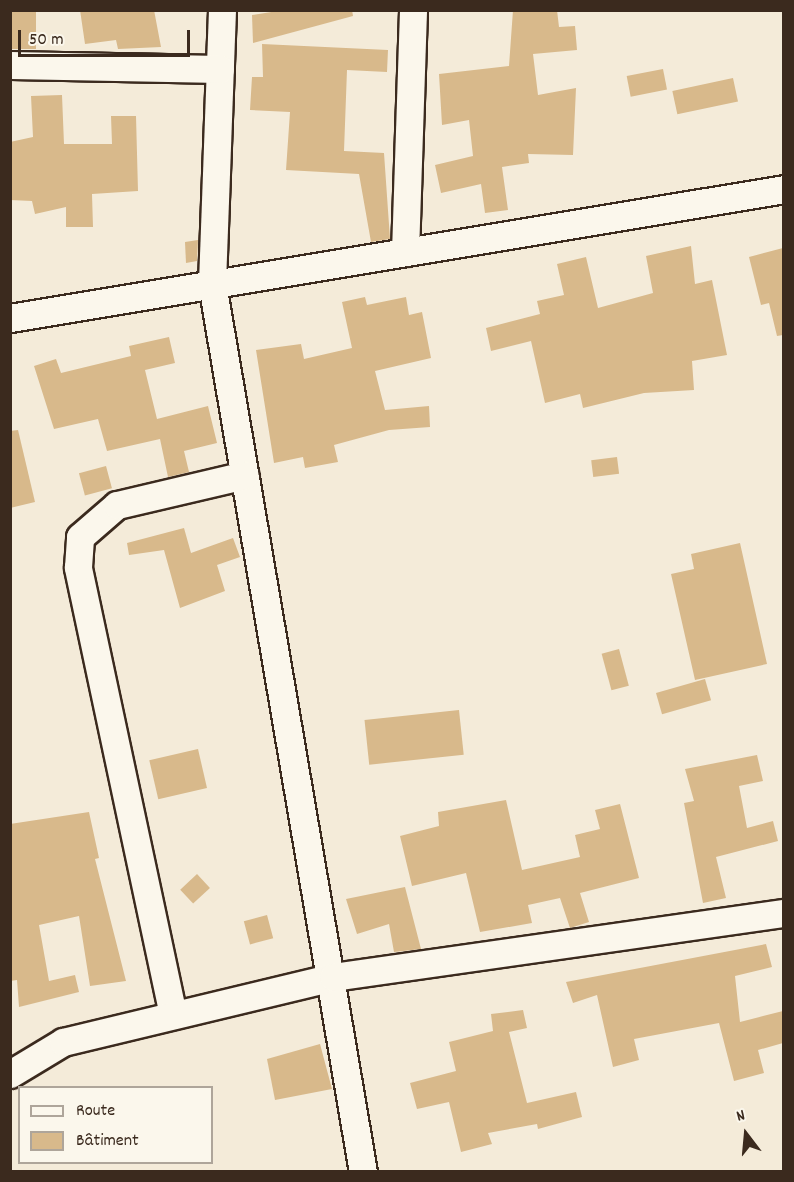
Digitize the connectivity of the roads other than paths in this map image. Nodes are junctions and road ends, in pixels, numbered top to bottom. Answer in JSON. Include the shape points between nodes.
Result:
{"nodes":[{"id":1,"x":222,"y":10,"type":"edge"},
{"id":2,"x":413,"y":10,"type":"edge"},
{"id":3,"x":10,"y":65,"type":"edge"},
{"id":4,"x":220,"y":69,"type":"junction"},
{"id":5,"x":783,"y":189,"type":"edge"},
{"id":6,"x":405,"y":252,"type":"junction"},
{"id":7,"x":212,"y":284,"type":"junction"},
{"id":8,"x":10,"y":318,"type":"edge"},
{"id":9,"x":245,"y":475,"type":"junction"},
{"id":10,"x":783,"y":914,"type":"edge"},
{"id":11,"x":333,"y":977,"type":"junction"},
{"id":12,"x":173,"y":1015,"type":"junction"},
{"id":13,"x":10,"y":1074,"type":"edge"},
{"id":14,"x":363,"y":1172,"type":"edge"}],
"edges":[{"from":1,"to":4,"type":"street"},
{"from":2,"to":6,"type":"street"},
{"from":3,"to":4,"type":"street"},
{"from":4,"to":7,"type":"street"},
{"from":5,"to":6,"type":"street"},
{"from":6,"to":7,"type":"street"},
{"from":7,"to":8,"type":"street"},
{"from":7,"to":9,"type":"street"},
{"from":9,"to":11,"type":"street"},
{"from":9,"to":12,"type":"street","via":[[117,505],[80,537],[78,567]]},
{"from":10,"to":11,"type":"street"},
{"from":11,"to":12,"type":"street"},
{"from":11,"to":14,"type":"street"},
{"from":12,"to":13,"type":"street","via":[[63,1042]]}]}
